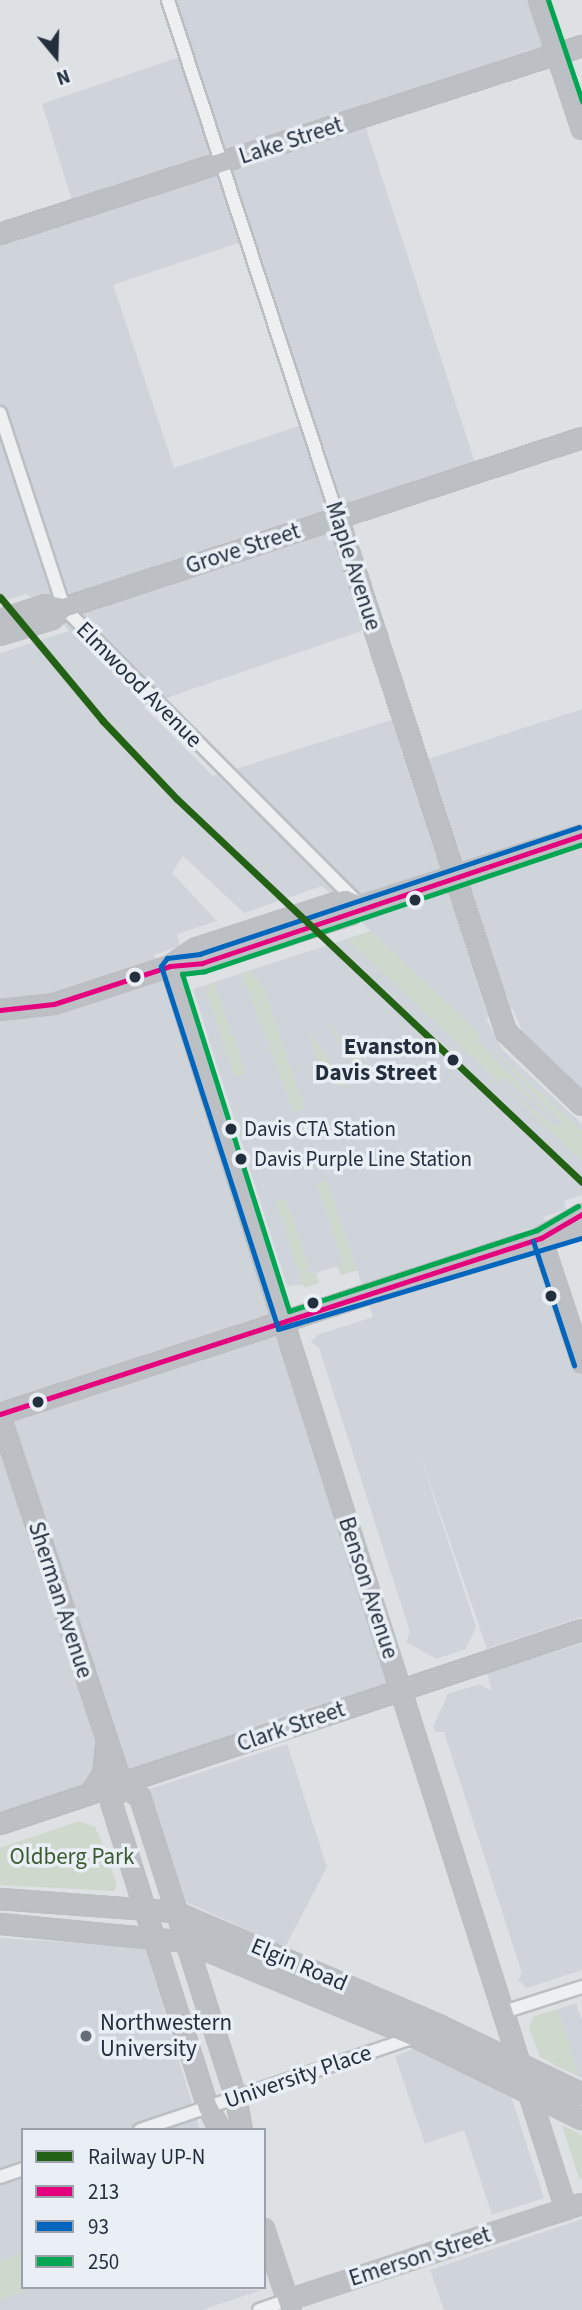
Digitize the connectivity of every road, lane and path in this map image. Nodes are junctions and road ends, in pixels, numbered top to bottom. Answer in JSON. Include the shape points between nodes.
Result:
{"nodes":[{"id":1,"x":168,"y":0,"type":"edge"},
{"id":2,"x":539,"y":0,"type":"edge"},
{"id":3,"x":582,"y":46,"type":"edge"},
{"id":4,"x":557,"y":54,"type":"junction"},
{"id":5,"x":582,"y":129,"type":"edge"},
{"id":6,"x":221,"y":163,"type":"junction"},
{"id":7,"x":0,"y":234,"type":"edge"},
{"id":8,"x":0,"y":413,"type":"edge"},
{"id":9,"x":582,"y":438,"type":"edge"},
{"id":10,"x":338,"y":518,"type":"junction"},
{"id":11,"x":64,"y":608,"type":"junction"},
{"id":12,"x":0,"y":620,"type":"edge"},
{"id":13,"x":0,"y":635,"type":"edge"},
{"id":14,"x":582,"y":835,"type":"edge"},
{"id":15,"x":453,"y":876,"type":"junction"},
{"id":16,"x":361,"y":906,"type":"junction"},
{"id":17,"x":170,"y":966,"type":"junction"},
{"id":18,"x":0,"y":1010,"type":"edge"},
{"id":19,"x":582,"y":1105,"type":"edge"},
{"id":20,"x":582,"y":1214,"type":"edge"},
{"id":21,"x":582,"y":1229,"type":"edge"},
{"id":22,"x":541,"y":1238,"type":"junction"},
{"id":23,"x":283,"y":1322,"type":"junction"},
{"id":24,"x":582,"y":1362,"type":"edge"},
{"id":25,"x":0,"y":1415,"type":"edge"},
{"id":26,"x":582,"y":1630,"type":"edge"},
{"id":27,"x":401,"y":1690,"type":"junction"},
{"id":28,"x":106,"y":1740,"type":"junction"},
{"id":29,"x":122,"y":1784,"type":"junction"},
{"id":30,"x":90,"y":1794,"type":"junction"},
{"id":31,"x":0,"y":1824,"type":"edge"},
{"id":32,"x":0,"y":1899,"type":"edge"},
{"id":33,"x":146,"y":1908,"type":"junction"},
{"id":34,"x":175,"y":1912,"type":"junction"},
{"id":35,"x":0,"y":1924,"type":"edge"},
{"id":36,"x":155,"y":1936,"type":"junction"},
{"id":37,"x":186,"y":1942,"type":"junction"},
{"id":38,"x":582,"y":1987,"type":"edge"},
{"id":39,"x":504,"y":2012,"type":"junction"},
{"id":40,"x":415,"y":2038,"type":"junction"},
{"id":41,"x":521,"y":2065,"type":"junction"},
{"id":42,"x":529,"y":2093,"type":"junction"},
{"id":43,"x":582,"y":2094,"type":"edge"},
{"id":44,"x":236,"y":2097,"type":"junction"},
{"id":45,"x":208,"y":2107,"type":"junction"},
{"id":46,"x":582,"y":2119,"type":"edge"},
{"id":47,"x":146,"y":2128,"type":"edge"},
{"id":48,"x":219,"y":2128,"type":"edge"},
{"id":49,"x":242,"y":2128,"type":"edge"},
{"id":50,"x":21,"y":2170,"type":"edge"},
{"id":51,"x":0,"y":2177,"type":"edge"},
{"id":52,"x":574,"y":2206,"type":"edge"},
{"id":53,"x":266,"y":2235,"type":"edge"},
{"id":54,"x":289,"y":2305,"type":"edge"},
{"id":55,"x":259,"y":2310,"type":"edge"}],
"edges":[{"from":1,"to":6,"type":"street","name":"Maple Avenue"},
{"from":2,"to":4,"type":"street"},
{"from":3,"to":4,"type":"street","name":"Lake Street"},
{"from":4,"to":5,"type":"street"},
{"from":4,"to":6,"type":"street","name":"Lake Street"},
{"from":6,"to":7,"type":"street","name":"Lake Street"},
{"from":6,"to":10,"type":"street","name":"Maple Avenue"},
{"from":8,"to":11,"type":"street","name":"Elmwood Avenue"},
{"from":9,"to":10,"type":"street","name":"Grove Street"},
{"from":10,"to":11,"type":"street","name":"Grove Street"},
{"from":10,"to":15,"type":"street","name":"Maple Avenue"},
{"from":11,"to":12,"type":"street","name":"Grove Street","via":[[47,605]]},
{"from":11,"to":13,"type":"street","name":"Grove Street","via":[[52,619]]},
{"from":11,"to":16,"type":"street","name":"Elmwood Avenue"},
{"from":14,"to":15,"type":"street"},
{"from":15,"to":16,"type":"street"},
{"from":15,"to":19,"type":"street","name":"Maple Avenue","via":[[506,1032]]},
{"from":16,"to":17,"type":"street","via":[[350,915],[225,956]]},
{"from":17,"to":18,"type":"street","via":[[54,1004]]},
{"from":17,"to":23,"type":"street","name":"Benson Avenue"},
{"from":20,"to":22,"type":"street"},
{"from":21,"to":22,"type":"street"},
{"from":22,"to":23,"type":"street"},
{"from":22,"to":24,"type":"street"},
{"from":23,"to":25,"type":"street"},
{"from":23,"to":27,"type":"street","name":"Benson Avenue"},
{"from":25,"to":28,"type":"street","name":"Sherman Avenue"},
{"from":26,"to":27,"type":"street","name":"Clark Street"},
{"from":27,"to":29,"type":"street","name":"Clark Street"},
{"from":27,"to":39,"type":"street","name":"Benson Avenue"},
{"from":28,"to":29,"type":"street","name":"Sherman Avenue"},
{"from":28,"to":30,"type":"street","via":[[103,1775]]},
{"from":29,"to":30,"type":"street","name":"Clark Street"},
{"from":29,"to":33,"type":"street","via":[[111,1802]]},
{"from":29,"to":34,"type":"street","name":"Sherman Avenue","via":[[140,1797]]},
{"from":30,"to":31,"type":"street","name":"Clark Street"},
{"from":32,"to":33,"type":"street","name":"Elgin Road"},
{"from":33,"to":34,"type":"street","name":"Elgin Road"},
{"from":33,"to":36,"type":"street"},
{"from":34,"to":37,"type":"street","name":"Sherman Avenue"},
{"from":34,"to":41,"type":"street","name":"Elgin Road"},
{"from":35,"to":36,"type":"street","name":"Elgin Road"},
{"from":36,"to":37,"type":"street","name":"Elgin Road"},
{"from":36,"to":45,"type":"street"},
{"from":37,"to":40,"type":"street","name":"Elgin Road"},
{"from":37,"to":44,"type":"street","name":"Sherman Avenue"},
{"from":38,"to":39,"type":"street"},
{"from":39,"to":41,"type":"street","name":"Benson Avenue"},
{"from":40,"to":42,"type":"street","name":"Elgin Road"},
{"from":40,"to":44,"type":"street","name":"University Place"},
{"from":41,"to":42,"type":"street","name":"Benson Avenue"},
{"from":41,"to":43,"type":"street","name":"Elgin Road"},
{"from":42,"to":46,"type":"street","name":"Elgin Road"},
{"from":42,"to":52,"type":"street","name":"Benson Avenue"},
{"from":44,"to":45,"type":"street","name":"University Place"},
{"from":44,"to":49,"type":"street","name":"Sherman Avenue"},
{"from":45,"to":47,"type":"street","name":"University Place"},
{"from":45,"to":48,"type":"street"},
{"from":50,"to":51,"type":"street"},
{"from":52,"to":54,"type":"street","name":"Emerson Street"},
{"from":53,"to":54,"type":"street"},
{"from":54,"to":55,"type":"street","name":"Emerson Street"}]}
